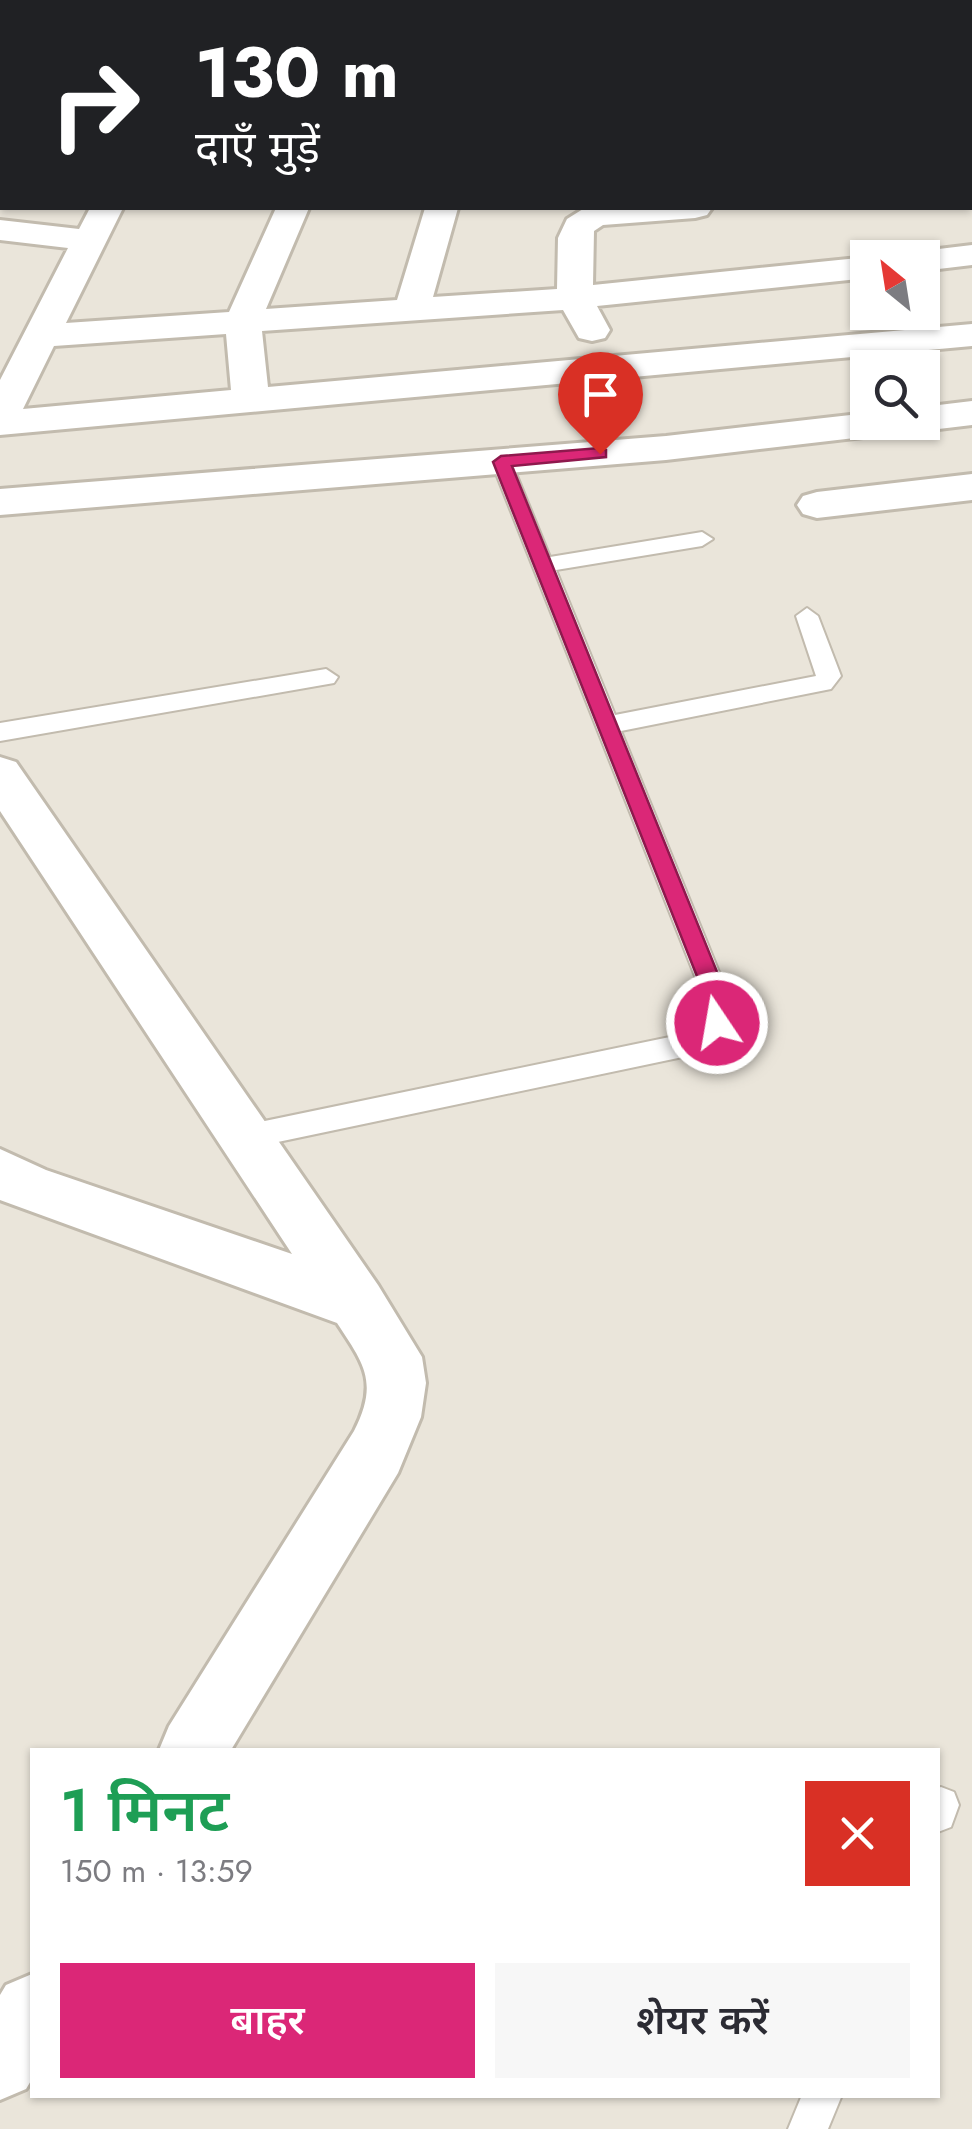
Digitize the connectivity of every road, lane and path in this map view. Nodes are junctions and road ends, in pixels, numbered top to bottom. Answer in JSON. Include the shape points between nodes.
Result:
{"nodes":[{"id":1,"x":291,"y":210,"type":"edge"},
{"id":2,"x":440,"y":210,"type":"edge"},
{"id":3,"x":657,"y":210,"type":"edge"},
{"id":4,"x":98,"y":224,"type":"edge"},
{"id":5,"x":0,"y":230,"type":"edge"},
{"id":6,"x":972,"y":256,"type":"edge"},
{"id":7,"x":940,"y":259,"type":"edge"},
{"id":8,"x":850,"y":268,"type":"edge"},
{"id":9,"x":575,"y":298,"type":"junction"},
{"id":10,"x":412,"y":309,"type":"junction"},
{"id":11,"x":243,"y":322,"type":"junction"},
{"id":12,"x":972,"y":335,"type":"edge"},
{"id":13,"x":41,"y":336,"type":"junction"},
{"id":14,"x":611,"y":368,"type":"junction"},
{"id":15,"x":251,"y":400,"type":"junction"},
{"id":16,"x":972,"y":413,"type":"edge"},
{"id":17,"x":940,"y":416,"type":"edge"},
{"id":18,"x":0,"y":420,"type":"edge"},
{"id":19,"x":850,"y":427,"type":"edge"},
{"id":20,"x":501,"y":462,"type":"junction"},
{"id":21,"x":972,"y":487,"type":"edge"},
{"id":22,"x":0,"y":502,"type":"edge"},
{"id":23,"x":817,"y":505,"type":"dead end"},
{"id":24,"x":702,"y":539,"type":"dead end"},
{"id":25,"x":543,"y":565,"type":"junction"},
{"id":26,"x":807,"y":616,"type":"dead end"},
{"id":27,"x":326,"y":678,"type":"dead end"},
{"id":28,"x":607,"y":725,"type":"junction"},
{"id":29,"x":0,"y":732,"type":"edge"},
{"id":30,"x":0,"y":774,"type":"edge"},
{"id":31,"x":245,"y":1137,"type":"junction"},
{"id":32,"x":0,"y":1173,"type":"edge"},
{"id":33,"x":358,"y":1304,"type":"junction"},
{"id":34,"x":194,"y":1748,"type":"edge"},
{"id":35,"x":30,"y":2013,"type":"edge"},
{"id":36,"x":0,"y":2064,"type":"edge"},
{"id":37,"x":821,"y":2098,"type":"edge"},
{"id":38,"x":808,"y":2129,"type":"edge"}],
"edges":[{"from":1,"to":11,"type":"street"},
{"from":2,"to":10,"type":"street"},
{"from":3,"to":9,"type":"street","via":[[585,219],[575,238]]},
{"from":4,"to":5,"type":"street"},
{"from":4,"to":13,"type":"street"},
{"from":6,"to":7,"type":"street"},
{"from":8,"to":9,"type":"street"},
{"from":9,"to":10,"type":"street"},
{"from":9,"to":14,"type":"street"},
{"from":10,"to":11,"type":"street"},
{"from":11,"to":13,"type":"street"},
{"from":11,"to":15,"type":"street"},
{"from":12,"to":14,"type":"street"},
{"from":13,"to":18,"type":"street"},
{"from":14,"to":15,"type":"street"},
{"from":15,"to":18,"type":"street"},
{"from":16,"to":17,"type":"street"},
{"from":19,"to":20,"type":"street"},
{"from":20,"to":22,"type":"street"},
{"from":20,"to":25,"type":"lane"},
{"from":21,"to":23,"type":"street"},
{"from":24,"to":25,"type":"lane"},
{"from":25,"to":28,"type":"lane"},
{"from":26,"to":28,"type":"lane","via":[[829,666],[823,683]]},
{"from":27,"to":29,"type":"lane"},
{"from":28,"to":31,"type":"lane","via":[[717,999],[717,1023],[697,1044]]},
{"from":30,"to":31,"type":"street"},
{"from":31,"to":33,"type":"street"},
{"from":32,"to":33,"type":"street"},
{"from":33,"to":34,"type":"street","via":[[393,1357],[394,1414]]},
{"from":35,"to":36,"type":"street"},
{"from":37,"to":38,"type":"lane"}]}
